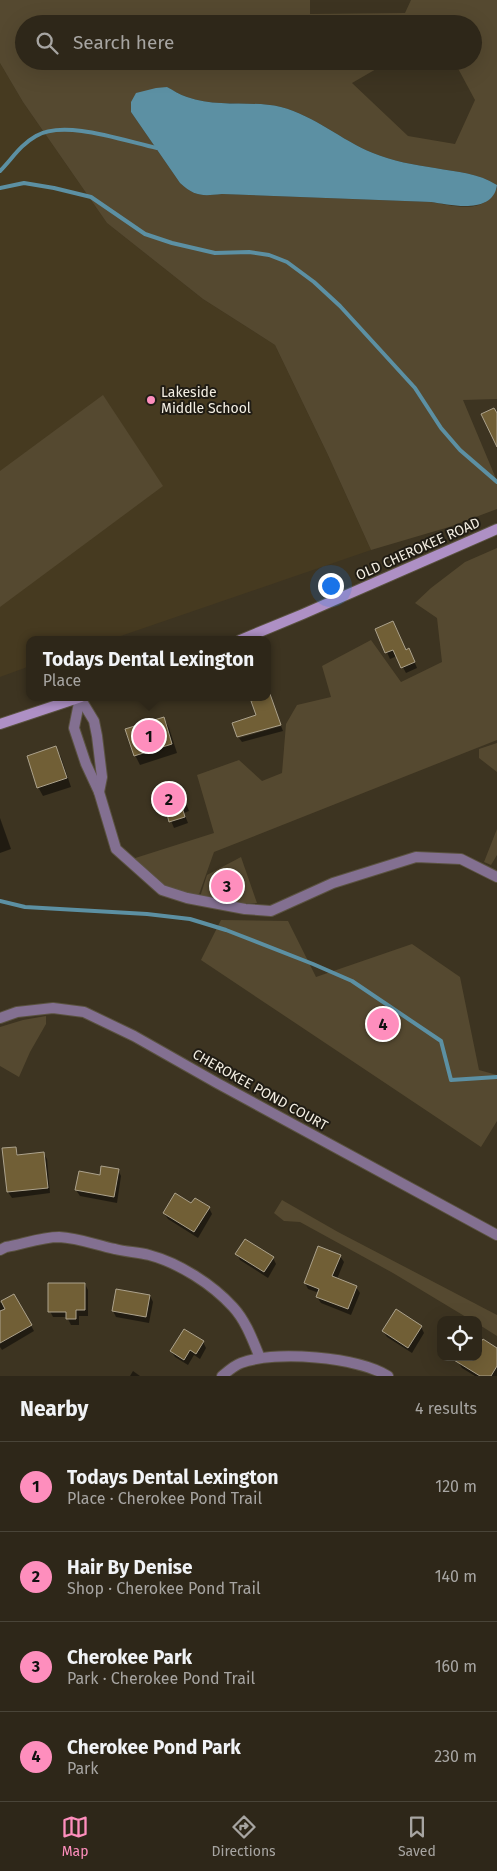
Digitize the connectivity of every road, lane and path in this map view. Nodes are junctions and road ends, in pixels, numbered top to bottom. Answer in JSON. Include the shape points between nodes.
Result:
{"nodes":[{"id":1,"x":497,"y":529,"type":"edge"},
{"id":2,"x":250,"y":636,"type":"edge"},
{"id":3,"x":71,"y":701,"type":"edge"},
{"id":4,"x":79,"y":701,"type":"edge"},
{"id":5,"x":82,"y":701,"type":"edge"},
{"id":6,"x":0,"y":724,"type":"edge"},
{"id":7,"x":98,"y":792,"type":"junction"},
{"id":8,"x":497,"y":877,"type":"edge"},
{"id":9,"x":0,"y":1018,"type":"edge"},
{"id":10,"x":497,"y":1234,"type":"edge"},
{"id":11,"x":0,"y":1250,"type":"edge"},
{"id":12,"x":260,"y":1358,"type":"junction"},
{"id":13,"x":222,"y":1376,"type":"edge"},
{"id":14,"x":388,"y":1376,"type":"edge"}],
"edges":[{"from":1,"to":2,"type":"street","name":"OLD CHEROKEE ROAD"},
{"from":3,"to":6,"type":"street"},
{"from":4,"to":7,"type":"street","via":[[74,728]]},
{"from":5,"to":7,"type":"street","via":[[94,721],[97,736],[102,777]]},
{"from":7,"to":8,"type":"street","via":[[116,849],[162,890],[187,898],[272,911],[333,883],[416,857],[460,859]]},
{"from":9,"to":10,"type":"street","name":"CHEROKEE POND COURT","via":[[16,1012],[53,1008],[84,1012],[134,1036]]},
{"from":11,"to":12,"type":"street","via":[[57,1237],[76,1238],[118,1250],[148,1254],[165,1261],[196,1278],[234,1308],[251,1334]]},
{"from":12,"to":13,"type":"street","via":[[240,1363]]},
{"from":12,"to":14,"type":"street","via":[[314,1357],[379,1370]]}]}
